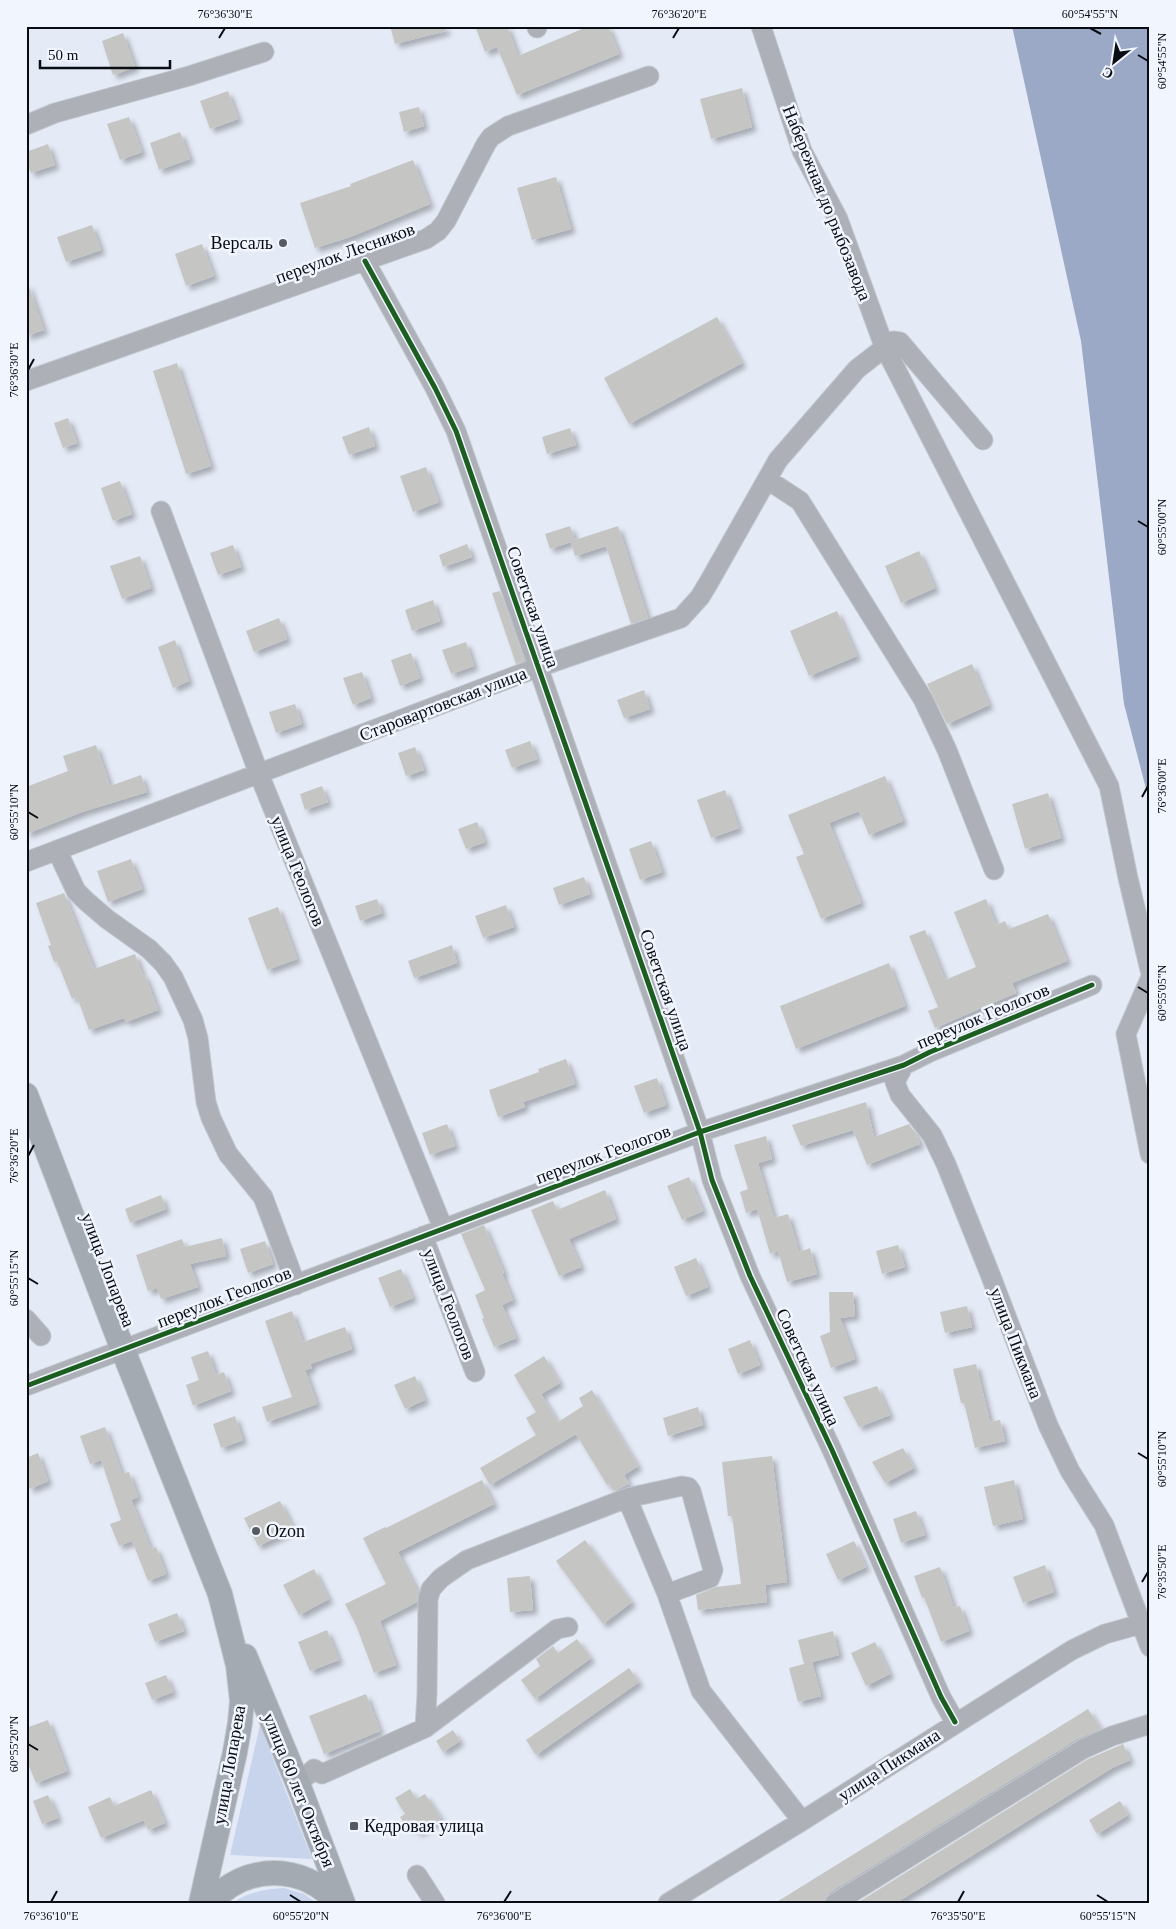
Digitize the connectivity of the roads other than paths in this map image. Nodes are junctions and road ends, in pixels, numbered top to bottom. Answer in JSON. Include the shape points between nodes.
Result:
{"nodes":[{"id":1,"x":762,"y":26,"type":"edge"},
{"id":2,"x":264,"y":52,"type":"dead end"},
{"id":3,"x":649,"y":76,"type":"dead end"},
{"id":4,"x":26,"y":125,"type":"edge"},
{"id":5,"x":365,"y":261,"type":"junction"},
{"id":6,"x":885,"y":348,"type":"junction"},
{"id":7,"x":26,"y":381,"type":"edge"},
{"id":8,"x":983,"y":440,"type":"dead end"},
{"id":9,"x":768,"y":480,"type":"junction"},
{"id":10,"x":161,"y":511,"type":"dead end"},
{"id":11,"x":539,"y":667,"type":"junction"},
{"id":12,"x":259,"y":774,"type":"junction"},
{"id":13,"x":58,"y":850,"type":"junction"},
{"id":14,"x":26,"y":862,"type":"edge"},
{"id":15,"x":994,"y":870,"type":"dead end"},
{"id":16,"x":1150,"y":970,"type":"edge"},
{"id":17,"x":1150,"y":978,"type":"edge"},
{"id":18,"x":1092,"y":985,"type":"dead end"},
{"id":19,"x":904,"y":1065,"type":"junction"},
{"id":20,"x":26,"y":1095,"type":"edge"},
{"id":21,"x":700,"y":1132,"type":"junction"},
{"id":22,"x":1150,"y":1154,"type":"edge"},
{"id":23,"x":443,"y":1228,"type":"junction"},
{"id":24,"x":423,"y":1236,"type":"junction"},
{"id":25,"x":296,"y":1284,"type":"junction"},
{"id":26,"x":26,"y":1319,"type":"edge"},
{"id":27,"x":41,"y":1336,"type":"dead end"},
{"id":28,"x":123,"y":1350,"type":"junction"},
{"id":29,"x":475,"y":1372,"type":"dead end"},
{"id":30,"x":26,"y":1386,"type":"edge"},
{"id":31,"x":627,"y":1498,"type":"junction"},
{"id":32,"x":220,"y":1594,"type":"junction"},
{"id":33,"x":667,"y":1594,"type":"junction"},
{"id":34,"x":1141,"y":1624,"type":"junction"},
{"id":35,"x":568,"y":1627,"type":"dead end"},
{"id":36,"x":1150,"y":1647,"type":"edge"},
{"id":37,"x":955,"y":1722,"type":"junction"},
{"id":38,"x":1150,"y":1724,"type":"edge"},
{"id":39,"x":424,"y":1728,"type":"junction"},
{"id":40,"x":298,"y":1784,"type":"junction"},
{"id":41,"x":802,"y":1821,"type":"junction"},
{"id":42,"x":417,"y":1874,"type":"dead end"},
{"id":43,"x":201,"y":1903,"type":"edge"},
{"id":44,"x":210,"y":1903,"type":"edge"},
{"id":45,"x":338,"y":1903,"type":"edge"},
{"id":46,"x":343,"y":1903,"type":"edge"},
{"id":47,"x":435,"y":1903,"type":"edge"},
{"id":48,"x":668,"y":1903,"type":"edge"},
{"id":49,"x":835,"y":1903,"type":"edge"}],
"edges":[{"from":1,"to":6,"type":"street","name":"Набережная до рыбозавода","via":[[802,151],[838,219]]},
{"from":2,"to":4,"type":"street","via":[[55,113]]},
{"from":3,"to":5,"type":"street","name":"переулок Лесников","via":[[500,130],[486,144],[446,222],[438,231],[426,239]]},
{"from":5,"to":7,"type":"street","name":"переулок Лесников"},
{"from":5,"to":11,"type":"street","name":"Советская улица","via":[[456,431]]},
{"from":6,"to":8,"type":"street","via":[[893,341],[900,342]]},
{"from":6,"to":9,"type":"street","name":"Старовартовская улица","via":[[857,369],[778,460]]},
{"from":6,"to":16,"type":"street","name":"Набережная до рыбозавода","via":[[1109,786]]},
{"from":9,"to":11,"type":"street","name":"Старовартовская улица","via":[[700,597],[681,618]]},
{"from":9,"to":15,"type":"street","via":[[800,501],[923,699],[947,750]]},
{"from":10,"to":12,"type":"street","name":"улица Геологов"},
{"from":11,"to":12,"type":"street","name":"Старовартовская улица"},
{"from":11,"to":21,"type":"street","name":"Советская улица"},
{"from":12,"to":13,"type":"street","name":"Старовартовская улица"},
{"from":12,"to":23,"type":"street","name":"улица Геологов"},
{"from":13,"to":14,"type":"street","name":"Старовартовская улица"},
{"from":13,"to":25,"type":"street","via":[[76,891],[107,919],[149,949],[173,977],[198,1038],[206,1102],[212,1118],[228,1154],[264,1196]]},
{"from":17,"to":22,"type":"street","via":[[1126,1034]]},
{"from":18,"to":19,"type":"street","name":"переулок Геологов"},
{"from":19,"to":21,"type":"street","name":"переулок Геологов"},
{"from":19,"to":34,"type":"street","name":"улица Пикмана","via":[[895,1082],[900,1095],[932,1135],[946,1164],[1048,1425],[1070,1471],[1104,1525]]},
{"from":20,"to":28,"type":"main road","name":"улица Лопарева"},
{"from":21,"to":23,"type":"street","name":"переулок Геологов"},
{"from":21,"to":37,"type":"street","name":"Советская улица","via":[[712,1180],[750,1276]]},
{"from":23,"to":24,"type":"street","name":"переулок Геологов"},
{"from":24,"to":25,"type":"street","name":"переулок Геологов"},
{"from":24,"to":29,"type":"street","name":"улица Геологов"},
{"from":25,"to":28,"type":"street","name":"переулок Геологов"},
{"from":26,"to":27,"type":"street"},
{"from":28,"to":30,"type":"street"},
{"from":28,"to":32,"type":"main road","name":"улица Лопарева"},
{"from":31,"to":33,"type":"street"},
{"from":31,"to":33,"type":"street","via":[[682,1486],[691,1491],[713,1570],[710,1578]]},
{"from":31,"to":39,"type":"street","via":[[467,1560],[441,1578],[428,1599],[428,1694]]},
{"from":32,"to":40,"type":"main road","name":"улица 60 лет Октября"},
{"from":32,"to":43,"type":"main road","name":"улица Лопарева","via":[[238,1665],[242,1701],[235,1752]]},
{"from":33,"to":41,"type":"street","via":[[701,1691]]},
{"from":34,"to":36,"type":"street","name":"улица Пикмана"},
{"from":34,"to":37,"type":"street","name":"улица Пикмана","via":[[1105,1634],[1072,1650]]},
{"from":35,"to":39,"type":"street","via":[[557,1629]]},
{"from":37,"to":41,"type":"street","name":"улица Пикмана"},
{"from":38,"to":49,"type":"street","via":[[1083,1749]]},
{"from":39,"to":40,"type":"street","via":[[322,1774],[314,1769]]},
{"from":40,"to":46,"type":"main road","name":"улица 60 лет Октября"},
{"from":41,"to":48,"type":"street","name":"улица Пикмана"},
{"from":42,"to":47,"type":"street"},
{"from":44,"to":45,"type":"main road","via":[[239,1880],[275,1873],[304,1878],[325,1890]]}]}
